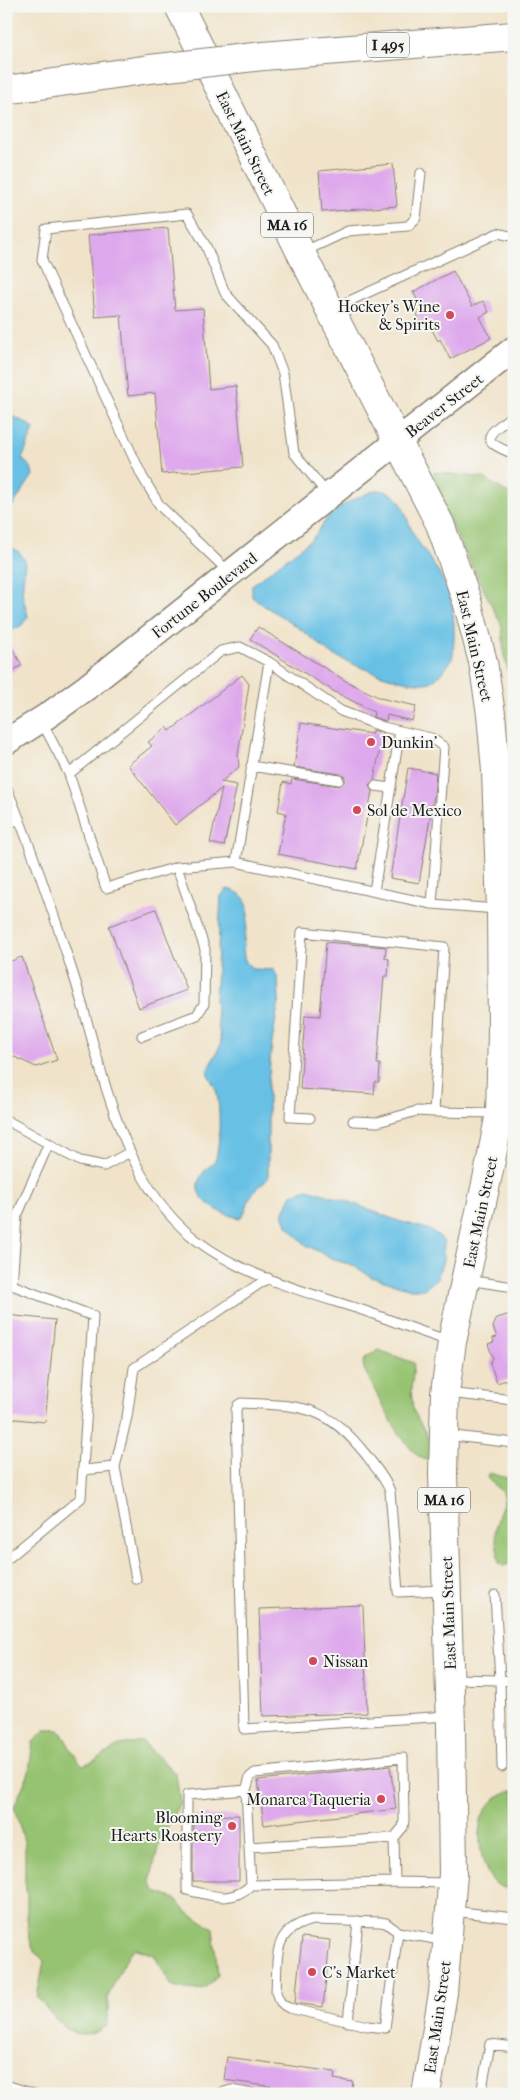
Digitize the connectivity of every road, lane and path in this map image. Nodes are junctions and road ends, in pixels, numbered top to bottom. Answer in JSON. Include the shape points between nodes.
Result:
{"nodes":[{"id":1,"x":179,"y":6,"type":"edge"},
{"id":2,"x":514,"y":36,"type":"edge"},
{"id":3,"x":6,"y":90,"type":"edge"},
{"id":4,"x":421,"y":173,"type":"dead end"},
{"id":5,"x":514,"y":236,"type":"edge"},
{"id":6,"x":301,"y":253,"type":"junction"},
{"id":7,"x":330,"y":310,"type":"junction"},
{"id":8,"x":514,"y":349,"type":"edge"},
{"id":9,"x":514,"y":414,"type":"edge"},
{"id":10,"x":397,"y":442,"type":"junction"},
{"id":11,"x":514,"y":454,"type":"edge"},
{"id":12,"x":329,"y":496,"type":"junction"},
{"id":13,"x":231,"y":575,"type":"junction"},
{"id":14,"x":269,"y":662,"type":"junction"},
{"id":15,"x":40,"y":720,"type":"junction"},
{"id":16,"x":400,"y":731,"type":"junction"},
{"id":17,"x":6,"y":742,"type":"edge"},
{"id":18,"x":252,"y":766,"type":"junction"},
{"id":19,"x":505,"y":772,"type":"edge"},
{"id":20,"x":69,"y":774,"type":"junction"},
{"id":21,"x":339,"y":780,"type":"dead end"},
{"id":22,"x":6,"y":786,"type":"edge"},
{"id":23,"x":375,"y":786,"type":"dead end"},
{"id":24,"x":391,"y":788,"type":"junction"},
{"id":25,"x":20,"y":820,"type":"junction"},
{"id":26,"x":6,"y":822,"type":"edge"},
{"id":27,"x":236,"y":862,"type":"junction"},
{"id":28,"x":177,"y":867,"type":"junction"},
{"id":29,"x":374,"y":891,"type":"junction"},
{"id":30,"x":432,"y":904,"type":"junction"},
{"id":31,"x":507,"y":908,"type":"edge"},
{"id":32,"x":142,"y":1036,"type":"dead end"},
{"id":33,"x":434,"y":1112,"type":"junction"},
{"id":34,"x":503,"y":1113,"type":"junction"},
{"id":35,"x":310,"y":1118,"type":"dead end"},
{"id":36,"x":6,"y":1120,"type":"edge"},
{"id":37,"x":354,"y":1121,"type":"dead end"},
{"id":38,"x":49,"y":1143,"type":"junction"},
{"id":39,"x":130,"y":1152,"type":"junction"},
{"id":40,"x":268,"y":1278,"type":"junction"},
{"id":41,"x":465,"y":1280,"type":"junction"},
{"id":42,"x":514,"y":1286,"type":"edge"},
{"id":43,"x":452,"y":1342,"type":"junction"},
{"id":44,"x":445,"y":1393,"type":"junction"},
{"id":45,"x":514,"y":1400,"type":"edge"},
{"id":46,"x":444,"y":1434,"type":"junction"},
{"id":47,"x":514,"y":1443,"type":"edge"},
{"id":48,"x":115,"y":1467,"type":"junction"},
{"id":49,"x":83,"y":1470,"type":"junction"},
{"id":50,"x":6,"y":1560,"type":"edge"},
{"id":51,"x":136,"y":1579,"type":"dead end"},
{"id":52,"x":447,"y":1590,"type":"junction"},
{"id":53,"x":495,"y":1595,"type":"dead end"},
{"id":54,"x":450,"y":1679,"type":"junction"},
{"id":55,"x":500,"y":1680,"type":"junction"},
{"id":56,"x":514,"y":1681,"type":"edge"},
{"id":57,"x":451,"y":1716,"type":"junction"},
{"id":58,"x":502,"y":1768,"type":"dead end"},
{"id":59,"x":246,"y":1790,"type":"junction"},
{"id":60,"x":394,"y":1838,"type":"junction"},
{"id":61,"x":249,"y":1847,"type":"junction"},
{"id":62,"x":395,"y":1882,"type":"junction"},
{"id":63,"x":452,"y":1883,"type":"junction"},
{"id":64,"x":250,"y":1885,"type":"junction"},
{"id":65,"x":450,"y":1911,"type":"junction"},
{"id":66,"x":514,"y":1918,"type":"edge"},
{"id":67,"x":358,"y":1921,"type":"junction"},
{"id":68,"x":398,"y":1932,"type":"junction"},
{"id":69,"x":448,"y":1941,"type":"junction"},
{"id":70,"x":348,"y":2022,"type":"junction"},
{"id":71,"x":514,"y":2047,"type":"edge"},
{"id":72,"x":6,"y":2085,"type":"edge"},
{"id":73,"x":34,"y":2094,"type":"edge"},
{"id":74,"x":218,"y":2094,"type":"edge"},
{"id":75,"x":252,"y":2094,"type":"edge"},
{"id":76,"x":426,"y":2094,"type":"edge"},
{"id":77,"x":481,"y":2094,"type":"edge"}],
"edges":[{"from":1,"to":6,"type":"main road","name":"East Main Street","number":"MA 16"},
{"from":2,"to":3,"type":"main road","number":"I 495","bridge":true,"via":[[263,56]]},
{"from":4,"to":6,"type":"lane","via":[[416,218],[408,226],[348,231]]},
{"from":5,"to":7,"type":"lane","via":[[498,233]]},
{"from":6,"to":7,"type":"main road","name":"East Main Street","number":"MA 16"},
{"from":7,"to":10,"type":"main road","name":"East Main Street","number":"MA 16"},
{"from":8,"to":10,"type":"main road","name":"Beaver Street"},
{"from":9,"to":11,"type":"lane","via":[[490,436],[493,446]]},
{"from":10,"to":12,"type":"main road","name":"Fortune Boulevard"},
{"from":10,"to":19,"type":"main road","name":"East Main Street","number":"MA 16","via":[[440,524],[466,601]]},
{"from":12,"to":13,"type":"main road","name":"Fortune Boulevard"},
{"from":12,"to":13,"type":"lane","via":[[294,453],[283,373],[272,345],[225,293],[206,246],[187,214],[46,229],[42,260],[142,476],[160,506]]},
{"from":13,"to":15,"type":"main road","name":"Fortune Boulevard"},
{"from":14,"to":16,"type":"lane","via":[[341,711]]},
{"from":14,"to":18,"type":"lane"},
{"from":14,"to":20,"type":"lane","via":[[240,647],[222,651]]},
{"from":15,"to":17,"type":"main road","name":"Fortune Boulevard"},
{"from":15,"to":20,"type":"lane"},
{"from":16,"to":24,"type":"lane"},
{"from":16,"to":30,"type":"lane","via":[[431,738],[444,747]]},
{"from":18,"to":21,"type":"lane"},
{"from":18,"to":27,"type":"lane"},
{"from":19,"to":31,"type":"main road","name":"East Main Street","number":"MA 16"},
{"from":20,"to":28,"type":"lane","via":[[106,888]]},
{"from":22,"to":25,"type":"lane"},
{"from":23,"to":24,"type":"lane"},
{"from":24,"to":29,"type":"lane"},
{"from":25,"to":26,"type":"lane"},
{"from":25,"to":39,"type":"lane","via":[[76,983],[119,1127]]},
{"from":27,"to":28,"type":"lane"},
{"from":27,"to":29,"type":"lane"},
{"from":28,"to":32,"type":"lane","via":[[205,949],[204,1004],[197,1015]]},
{"from":29,"to":30,"type":"lane"},
{"from":30,"to":31,"type":"lane"},
{"from":31,"to":34,"type":"main road","name":"East Main Street","number":"MA 16","via":[[502,1033]]},
{"from":33,"to":34,"type":"lane"},
{"from":33,"to":35,"type":"lane","via":[[444,947],[302,932],[290,1117]]},
{"from":33,"to":37,"type":"lane","via":[[417,1111],[378,1122]]},
{"from":34,"to":41,"type":"main road","name":"East Main Street","number":"MA 16"},
{"from":36,"to":38,"type":"lane"},
{"from":38,"to":39,"type":"lane","via":[[80,1161],[104,1166]]},
{"from":38,"to":49,"type":"lane","via":[[17,1216],[12,1285],[93,1316]]},
{"from":39,"to":40,"type":"lane","via":[[154,1194],[194,1239],[226,1259]]},
{"from":40,"to":43,"type":"lane"},
{"from":40,"to":48,"type":"lane","via":[[134,1368]]},
{"from":41,"to":42,"type":"lane"},
{"from":41,"to":43,"type":"main road","name":"East Main Street","number":"MA 16"},
{"from":43,"to":44,"type":"main road","name":"East Main Street","number":"MA 16"},
{"from":44,"to":45,"type":"lane"},
{"from":44,"to":46,"type":"main road","name":"East Main Street","number":"MA 16"},
{"from":46,"to":47,"type":"lane"},
{"from":46,"to":52,"type":"main road","name":"East Main Street","number":"MA 16"},
{"from":48,"to":49,"type":"lane"},
{"from":48,"to":51,"type":"lane"},
{"from":49,"to":50,"type":"lane","via":[[81,1498]]},
{"from":52,"to":54,"type":"main road","name":"East Main Street","number":"MA 16"},
{"from":52,"to":57,"type":"lane","via":[[398,1592],[390,1492],[386,1481],[334,1422],[312,1410],[296,1406],[238,1405],[244,1729]]},
{"from":53,"to":55,"type":"lane"},
{"from":54,"to":55,"type":"lane"},
{"from":54,"to":57,"type":"main road","name":"East Main Street","number":"MA 16"},
{"from":55,"to":56,"type":"lane"},
{"from":55,"to":58,"type":"lane"},
{"from":57,"to":63,"type":"main road","name":"East Main Street","number":"MA 16"},
{"from":59,"to":60,"type":"lane","via":[[250,1777],[255,1773],[403,1758],[404,1820]]},
{"from":59,"to":61,"type":"lane"},
{"from":59,"to":64,"type":"lane","via":[[187,1795],[187,1890],[225,1898],[238,1895]]},
{"from":60,"to":61,"type":"lane"},
{"from":60,"to":62,"type":"lane"},
{"from":61,"to":64,"type":"lane"},
{"from":62,"to":63,"type":"lane"},
{"from":62,"to":64,"type":"lane"},
{"from":63,"to":65,"type":"main road","name":"East Main Street","number":"MA 16"},
{"from":65,"to":66,"type":"lane"},
{"from":65,"to":69,"type":"main road","name":"East Main Street","number":"MA 16"},
{"from":67,"to":68,"type":"lane","via":[[386,1923]]},
{"from":67,"to":70,"type":"lane"},
{"from":67,"to":70,"type":"lane","via":[[304,1922],[282,1937],[278,1948],[276,1992],[280,2003]]},
{"from":68,"to":69,"type":"lane"},
{"from":68,"to":70,"type":"lane","via":[[385,2028]]},
{"from":69,"to":76,"type":"main road","name":"East Main Street","number":"MA 16"},
{"from":71,"to":77,"type":"lane","via":[[490,2044]]},
{"from":72,"to":73,"type":"lane"},
{"from":74,"to":75,"type":"lane","via":[[231,2090]]}]}
